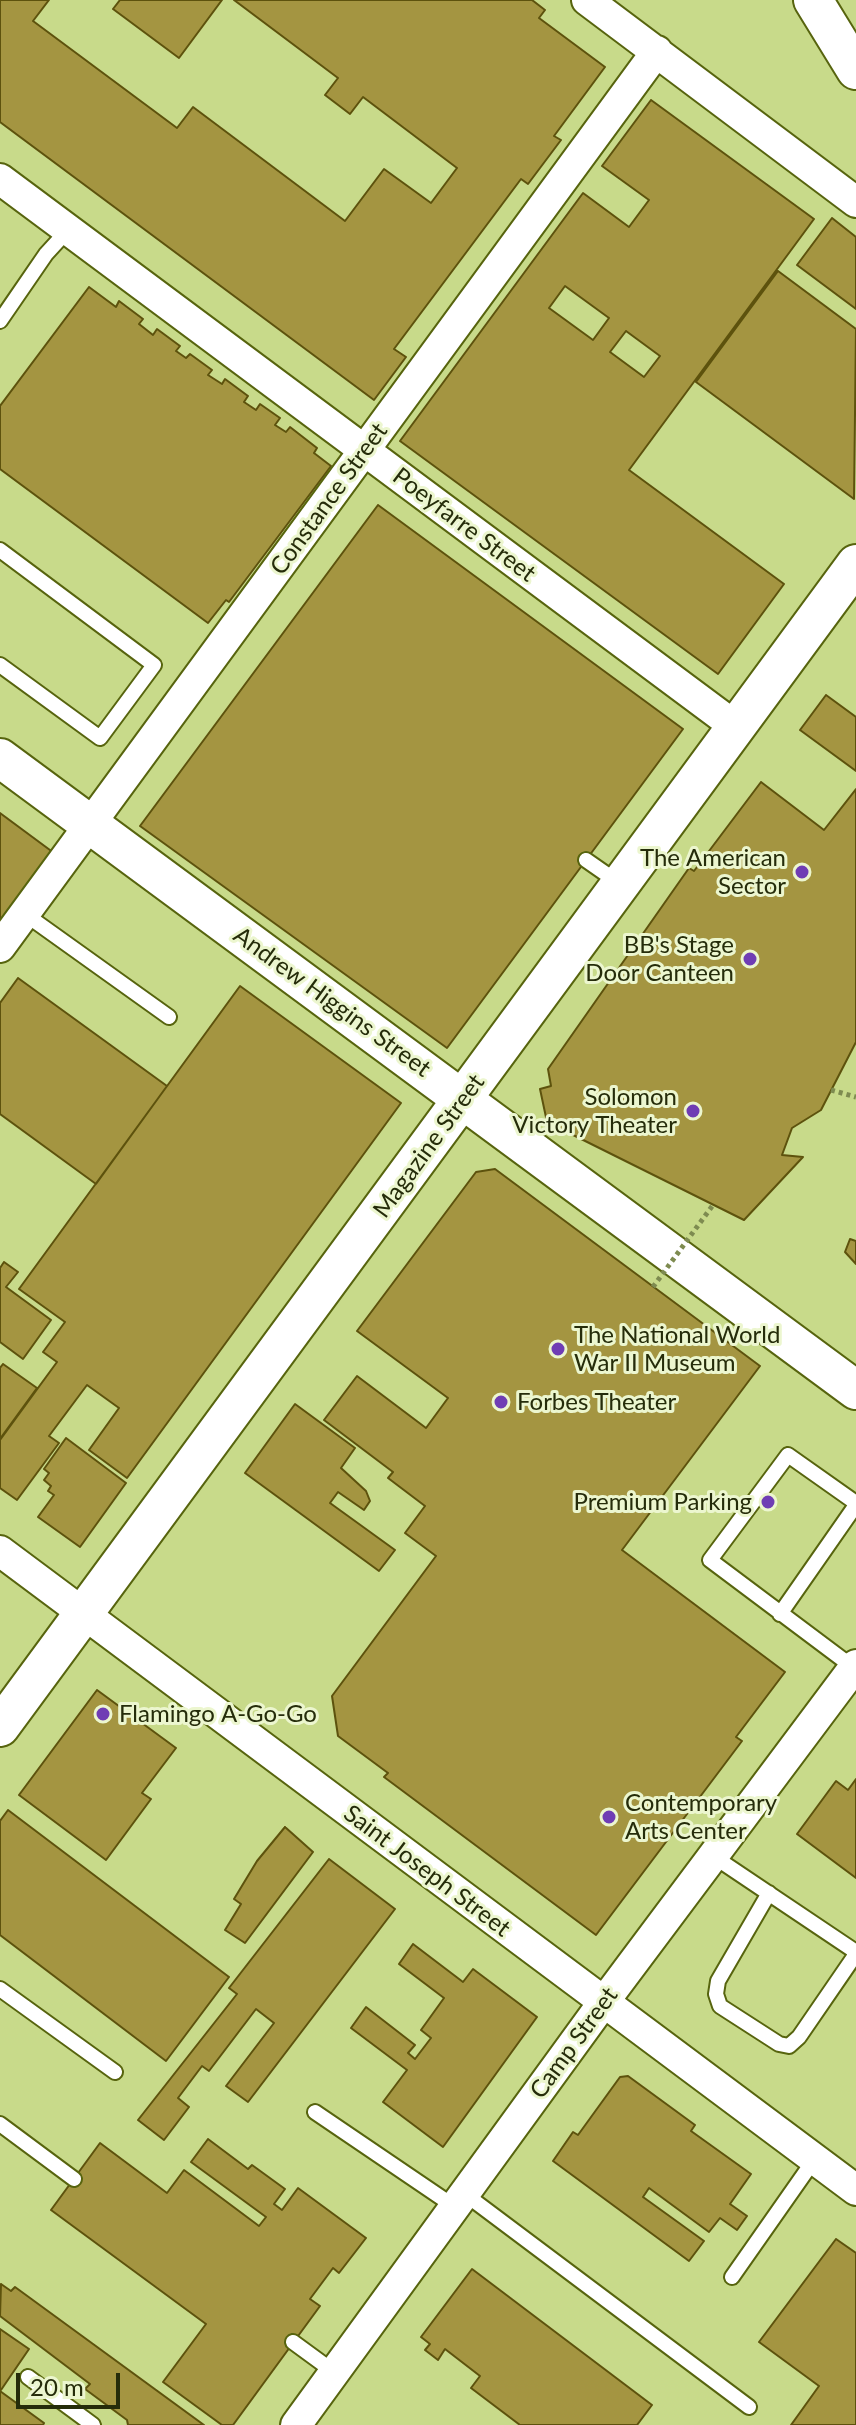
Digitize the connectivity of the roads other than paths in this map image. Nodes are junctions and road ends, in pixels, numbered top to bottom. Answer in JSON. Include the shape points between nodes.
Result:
{"nodes":[{"id":1,"x":587,"y":0,"type":"edge"},
{"id":2,"x":813,"y":0,"type":"edge"},
{"id":3,"x":657,"y":51,"type":"junction"},
{"id":4,"x":856,"y":70,"type":"edge"},
{"id":5,"x":0,"y":179,"type":"edge"},
{"id":6,"x":856,"y":202,"type":"edge"},
{"id":7,"x":68,"y":230,"type":"junction"},
{"id":8,"x":0,"y":321,"type":"edge"},
{"id":9,"x":365,"y":451,"type":"junction"},
{"id":10,"x":0,"y":550,"type":"edge"},
{"id":11,"x":856,"y":564,"type":"edge"},
{"id":12,"x":0,"y":665,"type":"edge"},
{"id":13,"x":736,"y":727,"type":"junction"},
{"id":14,"x":0,"y":758,"type":"edge"},
{"id":15,"x":90,"y":824,"type":"junction"},
{"id":16,"x":586,"y":860,"type":"dead end"},
{"id":17,"x":621,"y":884,"type":"junction"},
{"id":18,"x":25,"y":914,"type":"junction"},
{"id":19,"x":0,"y":947,"type":"edge"},
{"id":20,"x":169,"y":1017,"type":"dead end"},
{"id":21,"x":464,"y":1098,"type":"junction"},
{"id":22,"x":856,"y":1390,"type":"edge"},
{"id":23,"x":856,"y":1504,"type":"edge"},
{"id":24,"x":0,"y":1551,"type":"edge"},
{"id":25,"x":85,"y":1614,"type":"junction"},
{"id":26,"x":780,"y":1614,"type":"junction"},
{"id":27,"x":855,"y":1666,"type":"edge"},
{"id":28,"x":0,"y":1727,"type":"edge"},
{"id":29,"x":713,"y":1856,"type":"junction"},
{"id":30,"x":769,"y":1893,"type":"junction"},
{"id":31,"x":856,"y":1953,"type":"edge"},
{"id":32,"x":0,"y":1989,"type":"edge"},
{"id":33,"x":603,"y":2003,"type":"junction"},
{"id":34,"x":115,"y":2072,"type":"dead end"},
{"id":35,"x":315,"y":2112,"type":"dead end"},
{"id":36,"x":0,"y":2124,"type":"edge"},
{"id":37,"x":814,"y":2160,"type":"junction"},
{"id":38,"x":74,"y":2179,"type":"dead end"},
{"id":39,"x":856,"y":2190,"type":"edge"},
{"id":40,"x":460,"y":2200,"type":"junction"},
{"id":41,"x":732,"y":2277,"type":"dead end"},
{"id":42,"x":293,"y":2342,"type":"dead end"},
{"id":43,"x":334,"y":2372,"type":"junction"},
{"id":44,"x":28,"y":2377,"type":"dead end"},
{"id":45,"x":749,"y":2407,"type":"dead end"},
{"id":46,"x":93,"y":2425,"type":"edge"},
{"id":47,"x":296,"y":2425,"type":"edge"}],
"edges":[{"from":1,"to":3,"type":"street"},
{"from":2,"to":4,"type":"street"},
{"from":3,"to":6,"type":"street"},
{"from":3,"to":9,"type":"street","name":"Constance Street"},
{"from":5,"to":7,"type":"street","name":"Poeyfarre Street"},
{"from":7,"to":8,"type":"lane"},
{"from":7,"to":9,"type":"street","name":"Poeyfarre Street"},
{"from":9,"to":13,"type":"street","name":"Poeyfarre Street"},
{"from":9,"to":15,"type":"street","name":"Constance Street"},
{"from":10,"to":12,"type":"lane","via":[[154,665],[98,738]]},
{"from":11,"to":13,"type":"street","name":"Magazine Street"},
{"from":13,"to":17,"type":"street","name":"Magazine Street"},
{"from":14,"to":15,"type":"street","name":"Andrew Higgins Street"},
{"from":15,"to":18,"type":"street","name":"Constance Street"},
{"from":15,"to":21,"type":"street","name":"Andrew Higgins Street"},
{"from":16,"to":17,"type":"lane"},
{"from":17,"to":21,"type":"street","name":"Magazine Street"},
{"from":18,"to":19,"type":"street","name":"Constance Street"},
{"from":18,"to":20,"type":"lane"},
{"from":21,"to":22,"type":"street","name":"Andrew Higgins Street"},
{"from":21,"to":25,"type":"street","name":"Magazine Street"},
{"from":23,"to":26,"type":"lane"},
{"from":23,"to":26,"type":"lane","via":[[788,1455],[710,1560]]},
{"from":24,"to":25,"type":"street","name":"Saint Joseph Street"},
{"from":25,"to":28,"type":"street","name":"Magazine Street"},
{"from":25,"to":33,"type":"street","name":"Saint Joseph Street"},
{"from":26,"to":27,"type":"lane"},
{"from":27,"to":29,"type":"street","name":"Camp Street"},
{"from":29,"to":30,"type":"lane"},
{"from":29,"to":33,"type":"street","name":"Camp Street"},
{"from":30,"to":31,"type":"lane"},
{"from":30,"to":31,"type":"lane","via":[[718,1981],[720,2006],[789,2046]]},
{"from":32,"to":34,"type":"lane"},
{"from":33,"to":37,"type":"street","name":"Saint Joseph Street"},
{"from":33,"to":40,"type":"street","name":"Camp Street"},
{"from":35,"to":40,"type":"lane"},
{"from":36,"to":38,"type":"lane"},
{"from":37,"to":39,"type":"street","name":"Saint Joseph Street"},
{"from":37,"to":41,"type":"lane"},
{"from":40,"to":43,"type":"street","name":"Camp Street"},
{"from":40,"to":45,"type":"lane"},
{"from":42,"to":43,"type":"lane"},
{"from":43,"to":47,"type":"street","name":"Camp Street"},
{"from":44,"to":46,"type":"lane"}]}
